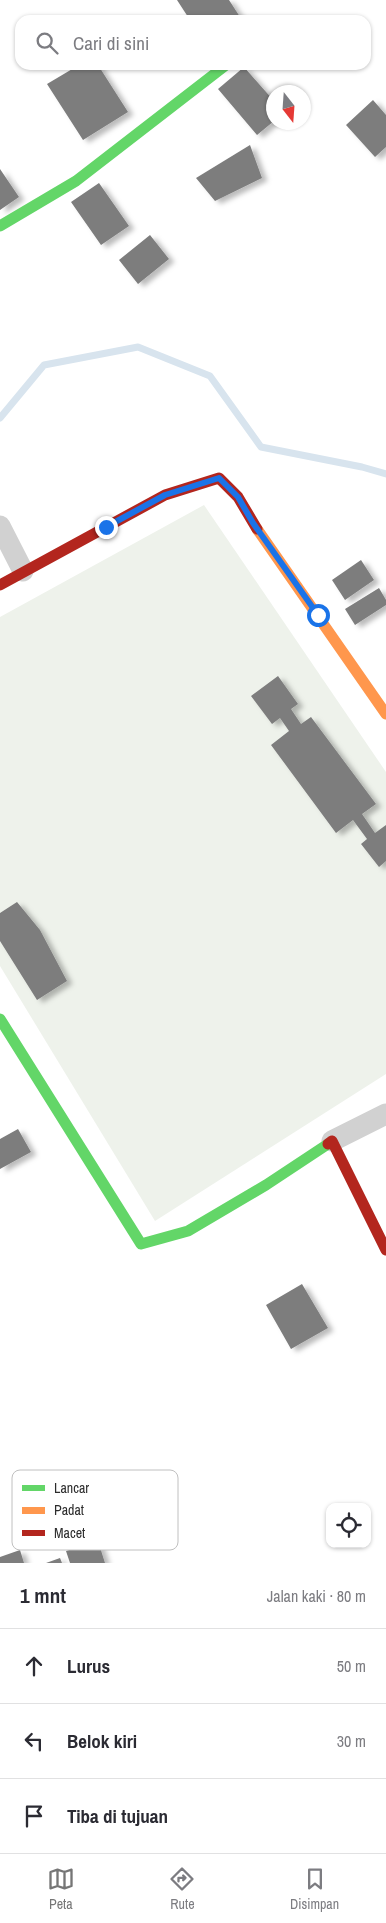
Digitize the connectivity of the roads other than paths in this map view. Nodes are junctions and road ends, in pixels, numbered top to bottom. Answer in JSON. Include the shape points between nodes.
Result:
{"nodes":[{"id":1,"x":220,"y":70,"type":"edge"},
{"id":2,"x":0,"y":226,"type":"edge"},
{"id":3,"x":0,"y":526,"type":"edge"},
{"id":4,"x":24,"y":571,"type":"junction"},
{"id":5,"x":0,"y":585,"type":"edge"},
{"id":6,"x":386,"y":714,"type":"edge"},
{"id":7,"x":0,"y":1019,"type":"edge"},
{"id":8,"x":386,"y":1114,"type":"edge"},
{"id":9,"x":332,"y":1141,"type":"junction"},
{"id":10,"x":386,"y":1250,"type":"edge"}],
"edges":[{"from":1,"to":2,"type":"street","via":[[76,181]]},
{"from":3,"to":4,"type":"street"},
{"from":4,"to":5,"type":"street"},
{"from":4,"to":6,"type":"street","via":[[165,495],[219,478],[238,497]]},
{"from":7,"to":9,"type":"street","via":[[141,1244],[188,1231]]},
{"from":8,"to":9,"type":"street"},
{"from":9,"to":10,"type":"street"}]}
